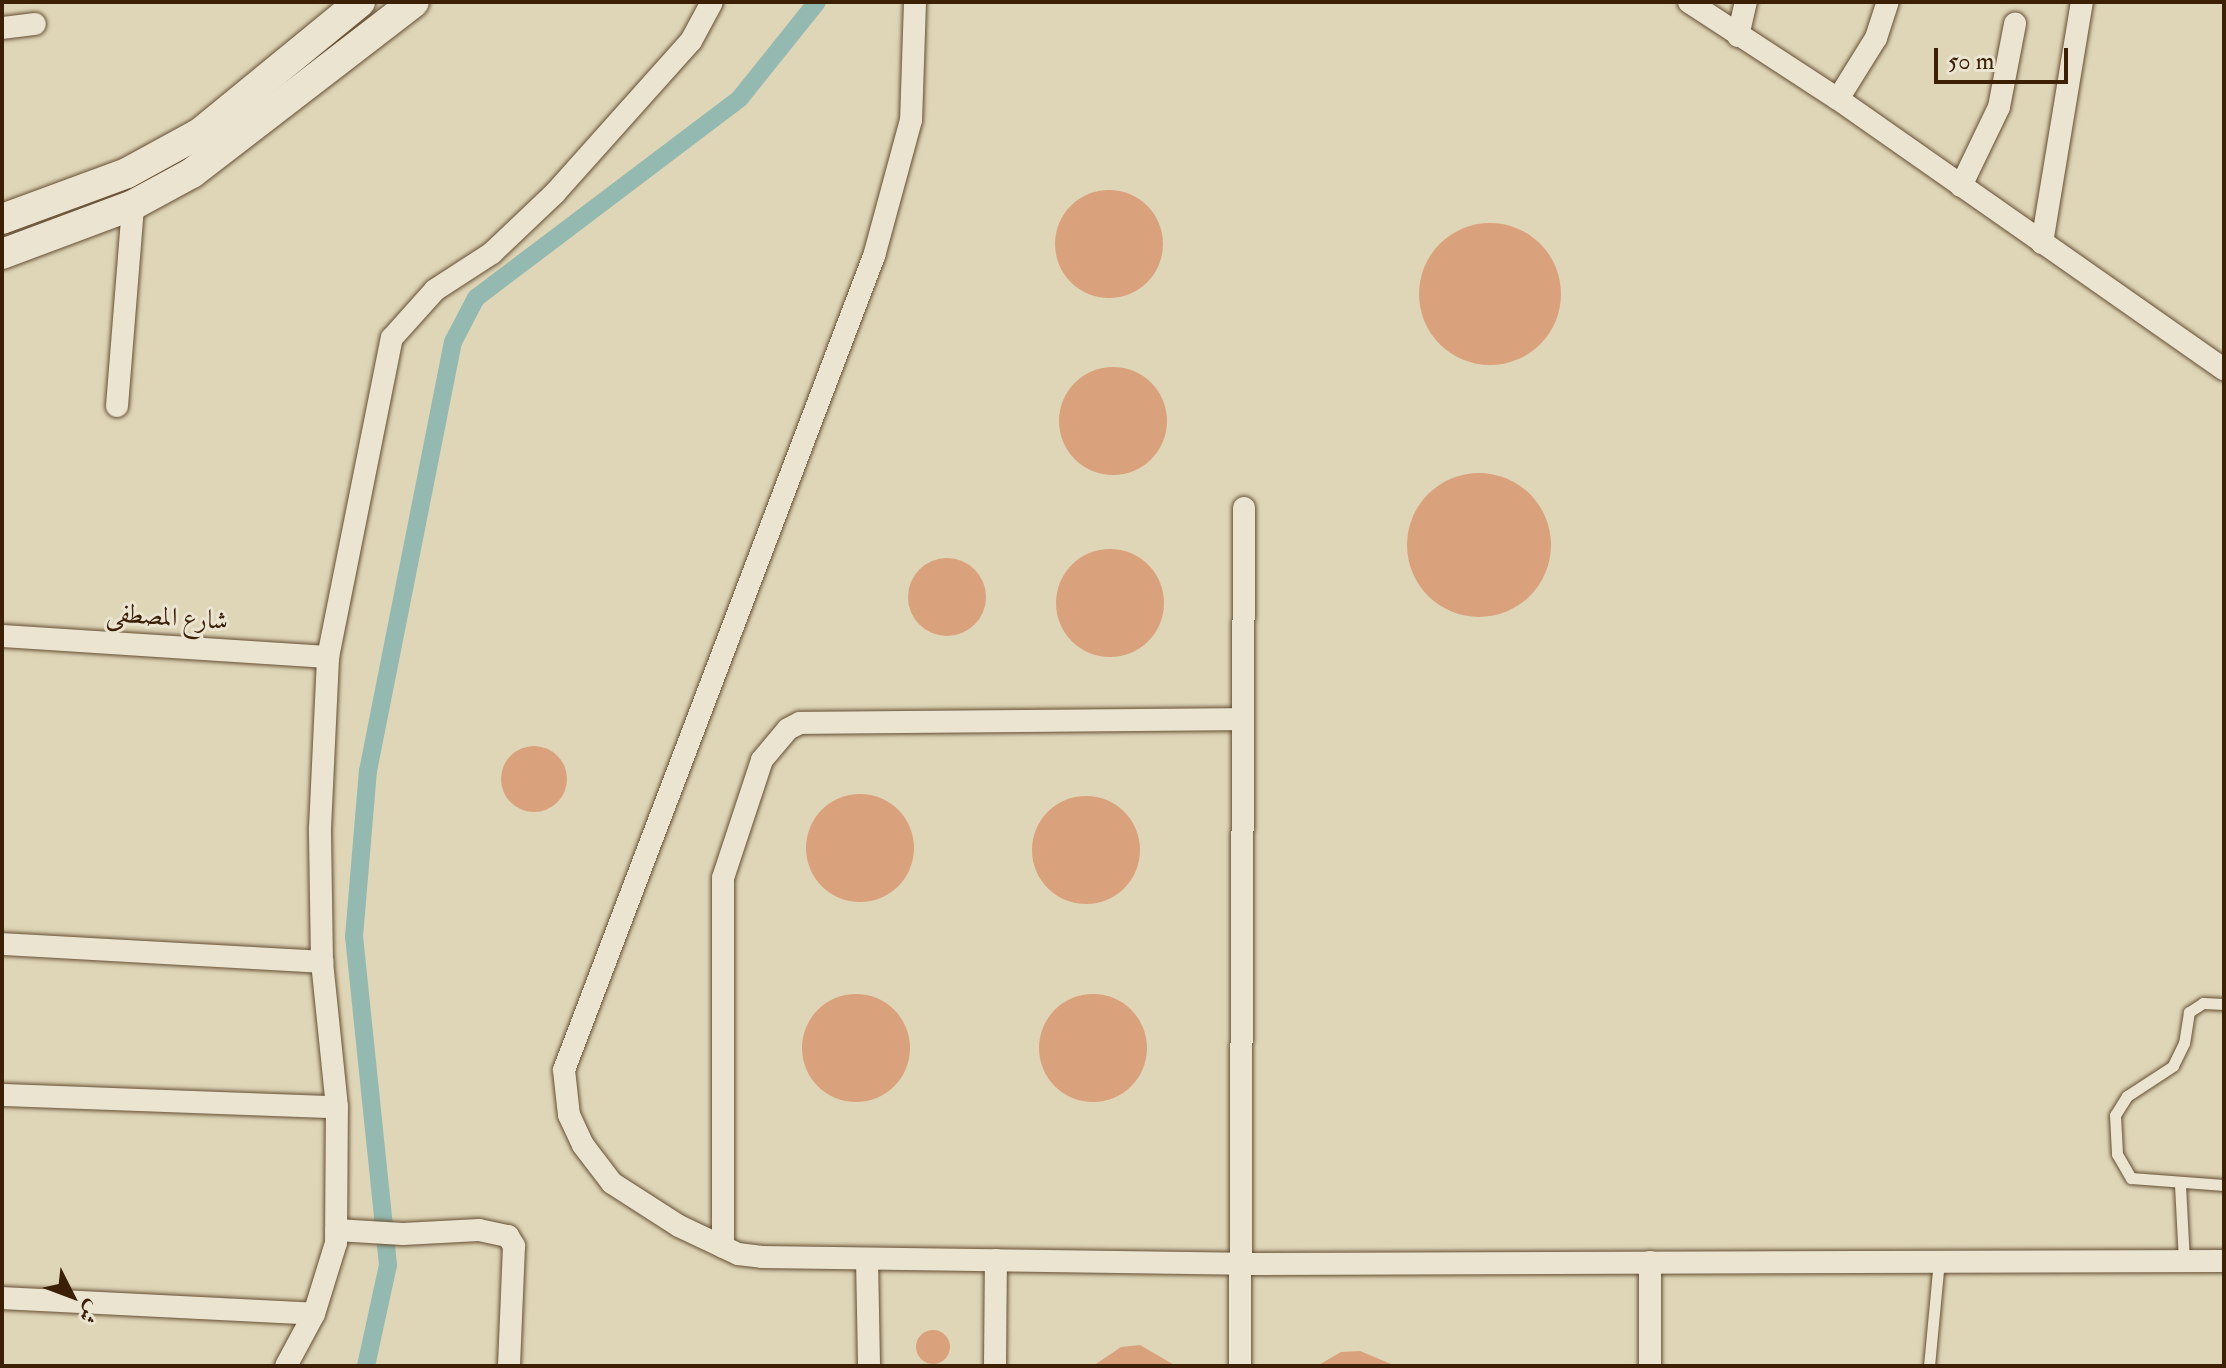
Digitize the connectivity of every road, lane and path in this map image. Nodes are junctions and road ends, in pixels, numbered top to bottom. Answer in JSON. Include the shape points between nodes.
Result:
{"nodes":[{"id":1,"x":360,"y":2,"type":"edge"},
{"id":2,"x":414,"y":2,"type":"edge"},
{"id":3,"x":712,"y":2,"type":"edge"},
{"id":4,"x":915,"y":2,"type":"edge"},
{"id":5,"x":1689,"y":2,"type":"edge"},
{"id":6,"x":1746,"y":2,"type":"edge"},
{"id":7,"x":1888,"y":2,"type":"edge"},
{"id":8,"x":2082,"y":2,"type":"edge"},
{"id":9,"x":35,"y":24,"type":"dead end"},
{"id":10,"x":2015,"y":24,"type":"dead end"},
{"id":11,"x":2,"y":28,"type":"edge"},
{"id":12,"x":1738,"y":36,"type":"junction"},
{"id":13,"x":1838,"y":99,"type":"junction"},
{"id":14,"x":1961,"y":186,"type":"junction"},
{"id":15,"x":133,"y":205,"type":"junction"},
{"id":16,"x":7,"y":218,"type":"edge"},
{"id":17,"x":2042,"y":243,"type":"junction"},
{"id":18,"x":10,"y":252,"type":"edge"},
{"id":19,"x":2224,"y":342,"type":"edge"},
{"id":20,"x":2218,"y":366,"type":"edge"},
{"id":21,"x":117,"y":406,"type":"dead end"},
{"id":22,"x":1244,"y":508,"type":"dead end"},
{"id":23,"x":2,"y":636,"type":"edge"},
{"id":24,"x":328,"y":657,"type":"junction"},
{"id":25,"x":1243,"y":719,"type":"junction"},
{"id":26,"x":2,"y":944,"type":"edge"},
{"id":27,"x":322,"y":962,"type":"junction"},
{"id":28,"x":2224,"y":1004,"type":"edge"},
{"id":29,"x":2,"y":1095,"type":"edge"},
{"id":30,"x":337,"y":1107,"type":"junction"},
{"id":31,"x":2180,"y":1185,"type":"junction"},
{"id":32,"x":2224,"y":1185,"type":"edge"},
{"id":33,"x":341,"y":1230,"type":"junction"},
{"id":34,"x":723,"y":1247,"type":"junction"},
{"id":35,"x":867,"y":1259,"type":"junction"},
{"id":36,"x":996,"y":1260,"type":"junction"},
{"id":37,"x":1939,"y":1261,"type":"junction"},
{"id":38,"x":2184,"y":1261,"type":"junction"},
{"id":39,"x":2224,"y":1261,"type":"edge"},
{"id":40,"x":1650,"y":1262,"type":"junction"},
{"id":41,"x":1242,"y":1264,"type":"junction"},
{"id":42,"x":2,"y":1298,"type":"edge"},
{"id":43,"x":314,"y":1314,"type":"junction"},
{"id":44,"x":286,"y":1366,"type":"edge"},
{"id":45,"x":509,"y":1366,"type":"edge"},
{"id":46,"x":869,"y":1366,"type":"edge"},
{"id":47,"x":995,"y":1366,"type":"edge"},
{"id":48,"x":1240,"y":1366,"type":"edge"},
{"id":49,"x":1650,"y":1366,"type":"edge"},
{"id":50,"x":1929,"y":1366,"type":"edge"}],
"edges":[{"from":1,"to":16,"type":"street","via":[[200,133],[127,173]]},
{"from":2,"to":15,"type":"street","via":[[335,58],[245,136]]},
{"from":3,"to":24,"type":"street","via":[[691,41],[565,182],[492,253],[435,290],[392,338]]},
{"from":4,"to":34,"type":"street","via":[[911,120],[874,256],[564,1070],[569,1115],[583,1145],[612,1183]]},
{"from":5,"to":12,"type":"street"},
{"from":6,"to":12,"type":"street"},
{"from":7,"to":13,"type":"street","via":[[1876,38]]},
{"from":8,"to":17,"type":"street"},
{"from":9,"to":11,"type":"street"},
{"from":10,"to":14,"type":"street","via":[[1999,107]]},
{"from":12,"to":13,"type":"street"},
{"from":13,"to":14,"type":"street"},
{"from":14,"to":17,"type":"street"},
{"from":15,"to":18,"type":"street"},
{"from":15,"to":21,"type":"street"},
{"from":16,"to":18,"type":"street"},
{"from":17,"to":20,"type":"street"},
{"from":19,"to":20,"type":"street"},
{"from":22,"to":25,"type":"street"},
{"from":23,"to":24,"type":"street","name":"شارع المصطفى"},
{"from":24,"to":27,"type":"street","via":[[320,828]]},
{"from":25,"to":34,"type":"street","via":[[800,723],[788,729],[762,760],[723,878]]},
{"from":25,"to":41,"type":"street"},
{"from":26,"to":27,"type":"street"},
{"from":27,"to":30,"type":"street"},
{"from":28,"to":31,"type":"lane","via":[[2203,1003],[2189,1012],[2184,1043],[2173,1066],[2127,1096],[2115,1115],[2117,1154],[2131,1178]]},
{"from":29,"to":30,"type":"street"},
{"from":30,"to":33,"type":"street"},
{"from":31,"to":32,"type":"lane"},
{"from":31,"to":38,"type":"lane"},
{"from":33,"to":43,"type":"street"},
{"from":33,"to":45,"type":"street","via":[[479,1230],[508,1236],[514,1246]]},
{"from":34,"to":35,"type":"street","via":[[762,1257]]},
{"from":35,"to":36,"type":"street"},
{"from":35,"to":46,"type":"street"},
{"from":36,"to":41,"type":"street"},
{"from":36,"to":47,"type":"street"},
{"from":37,"to":38,"type":"street"},
{"from":37,"to":40,"type":"street"},
{"from":37,"to":50,"type":"lane"},
{"from":38,"to":39,"type":"street"},
{"from":40,"to":41,"type":"street"},
{"from":40,"to":49,"type":"street"},
{"from":41,"to":48,"type":"street"},
{"from":42,"to":43,"type":"street"},
{"from":43,"to":44,"type":"street"}]}
